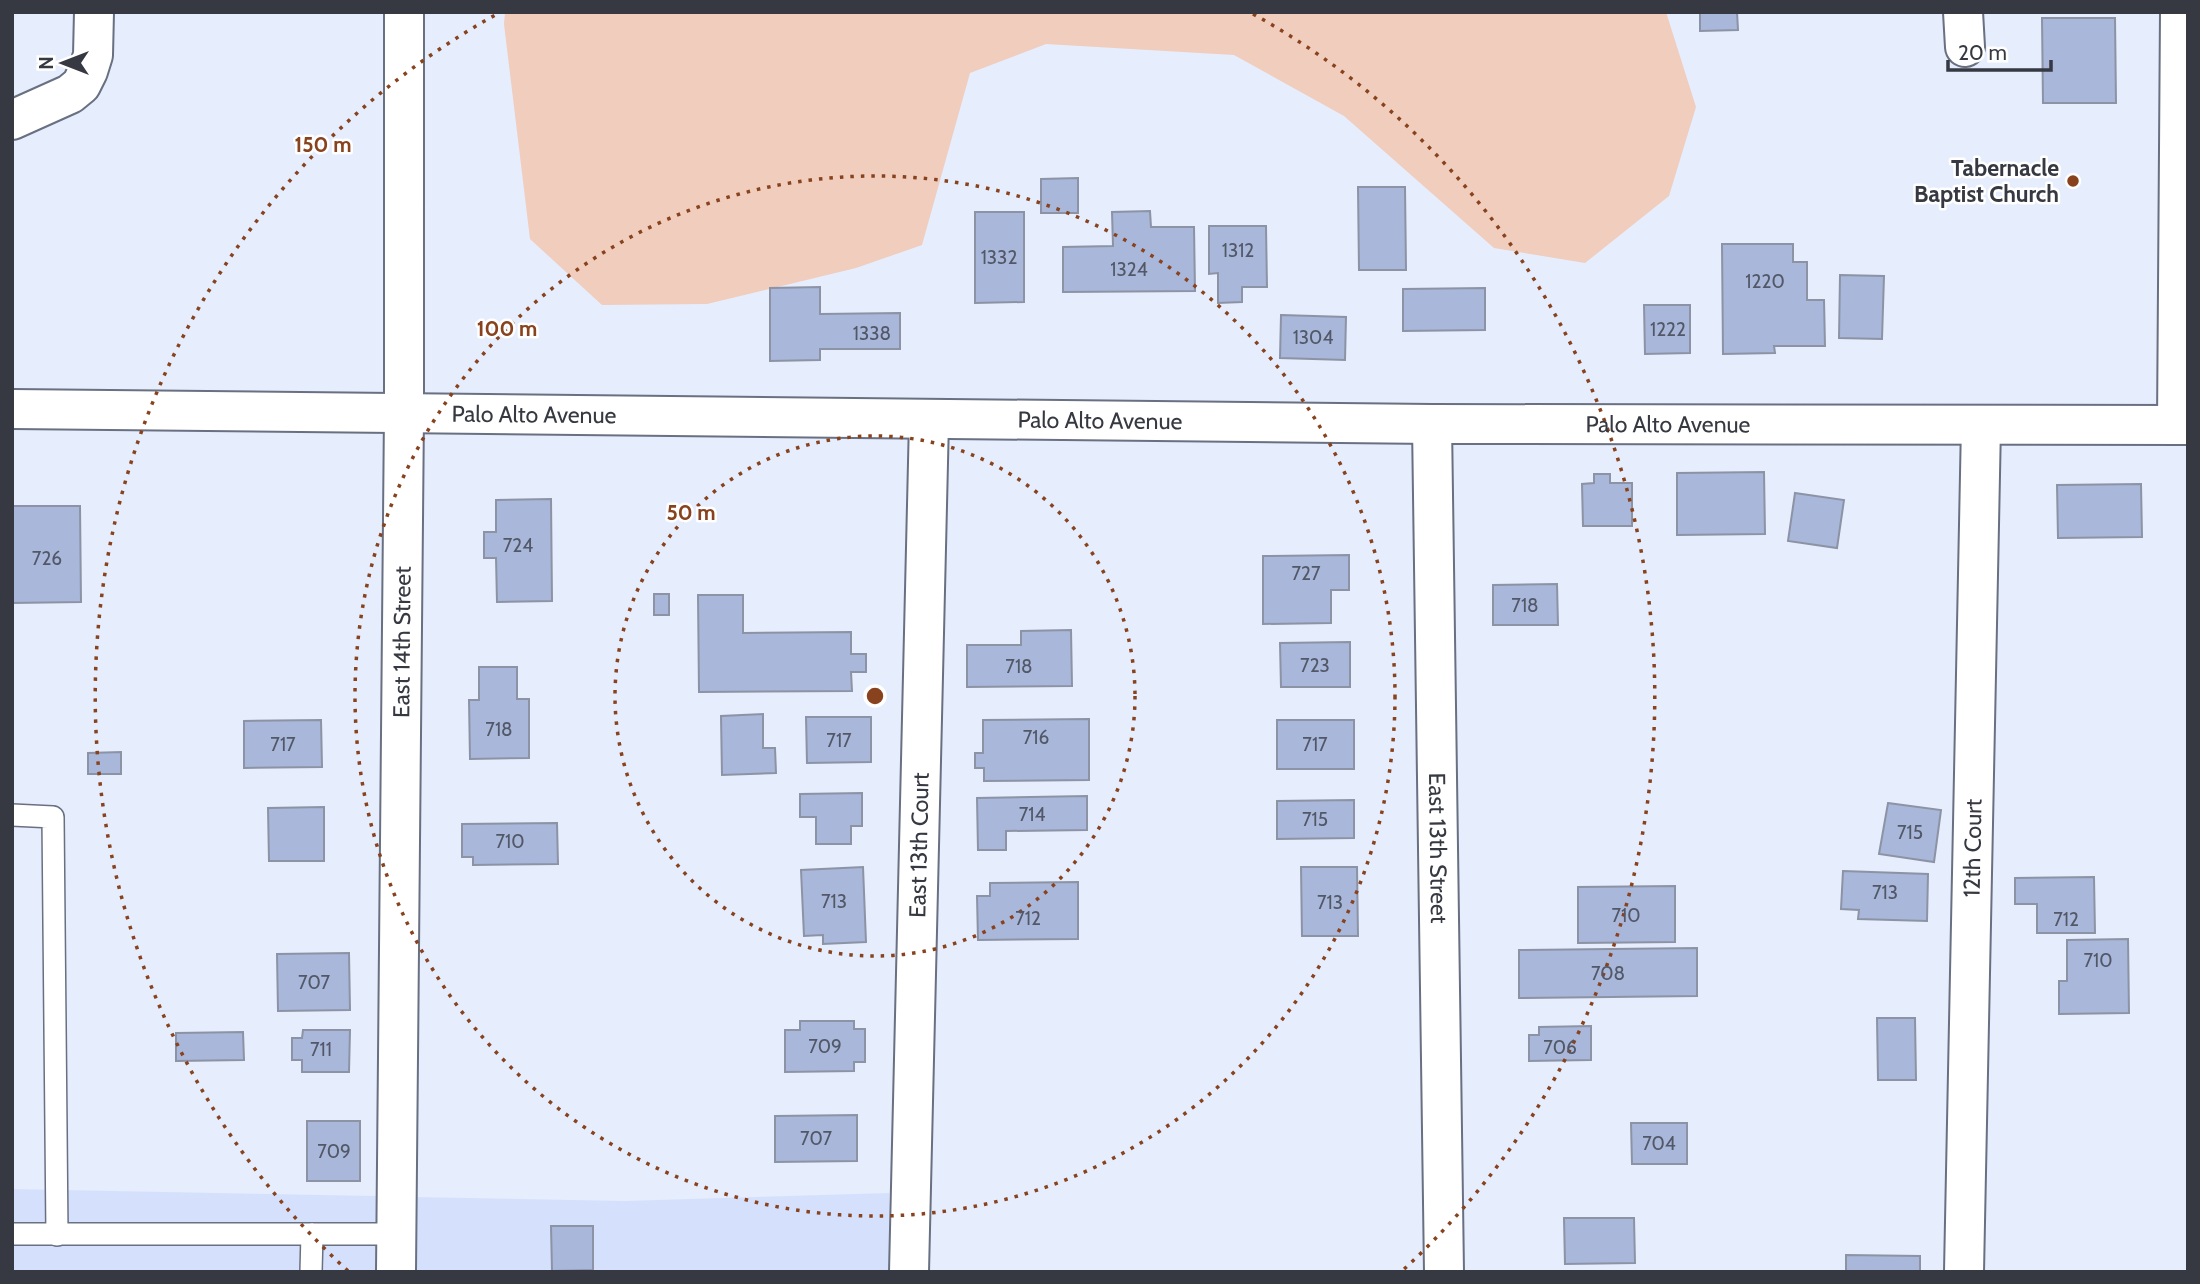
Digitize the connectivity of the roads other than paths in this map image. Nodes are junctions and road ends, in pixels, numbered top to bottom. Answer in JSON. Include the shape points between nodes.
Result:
{"nodes":[{"id":1,"x":94,"y":12,"type":"edge"},
{"id":2,"x":404,"y":12,"type":"edge"},
{"id":3,"x":2180,"y":12,"type":"edge"},
{"id":4,"x":12,"y":120,"type":"edge"},
{"id":5,"x":12,"y":409,"type":"edge"},
{"id":6,"x":404,"y":412,"type":"junction"},
{"id":7,"x":929,"y":420,"type":"junction"},
{"id":8,"x":1432,"y":424,"type":"junction"},
{"id":9,"x":1981,"y":425,"type":"junction"},
{"id":10,"x":2183,"y":425,"type":"edge"},
{"id":11,"x":12,"y":815,"type":"edge"},
{"id":12,"x":12,"y":1234,"type":"edge"},
{"id":13,"x":312,"y":1234,"type":"junction"},
{"id":14,"x":396,"y":1234,"type":"junction"},
{"id":15,"x":57,"y":1235,"type":"junction"},
{"id":16,"x":312,"y":1272,"type":"edge"},
{"id":17,"x":396,"y":1272,"type":"edge"},
{"id":18,"x":909,"y":1272,"type":"edge"},
{"id":19,"x":1444,"y":1272,"type":"edge"},
{"id":20,"x":1964,"y":1272,"type":"edge"}],
"edges":[{"from":1,"to":4,"type":"street","via":[[93,55],[81,85]]},
{"from":2,"to":6,"type":"street","name":"East 14th Street"},
{"from":3,"to":10,"type":"street"},
{"from":5,"to":6,"type":"street","name":"Palo Alto Avenue"},
{"from":6,"to":7,"type":"street","name":"Palo Alto Avenue"},
{"from":6,"to":14,"type":"street","name":"East 14th Street"},
{"from":7,"to":8,"type":"street","name":"Palo Alto Avenue"},
{"from":7,"to":18,"type":"street","name":"East 13th Court"},
{"from":8,"to":9,"type":"street","name":"Palo Alto Avenue"},
{"from":8,"to":19,"type":"street","name":"East 13th Street"},
{"from":9,"to":10,"type":"street","name":"Palo Alto Avenue"},
{"from":9,"to":20,"type":"street","name":"12th Court"},
{"from":11,"to":15,"type":"lane","via":[[53,817]]},
{"from":12,"to":15,"type":"lane"},
{"from":13,"to":14,"type":"lane"},
{"from":13,"to":15,"type":"lane"},
{"from":13,"to":16,"type":"lane"},
{"from":14,"to":17,"type":"street","name":"East 14th Street"}]}
